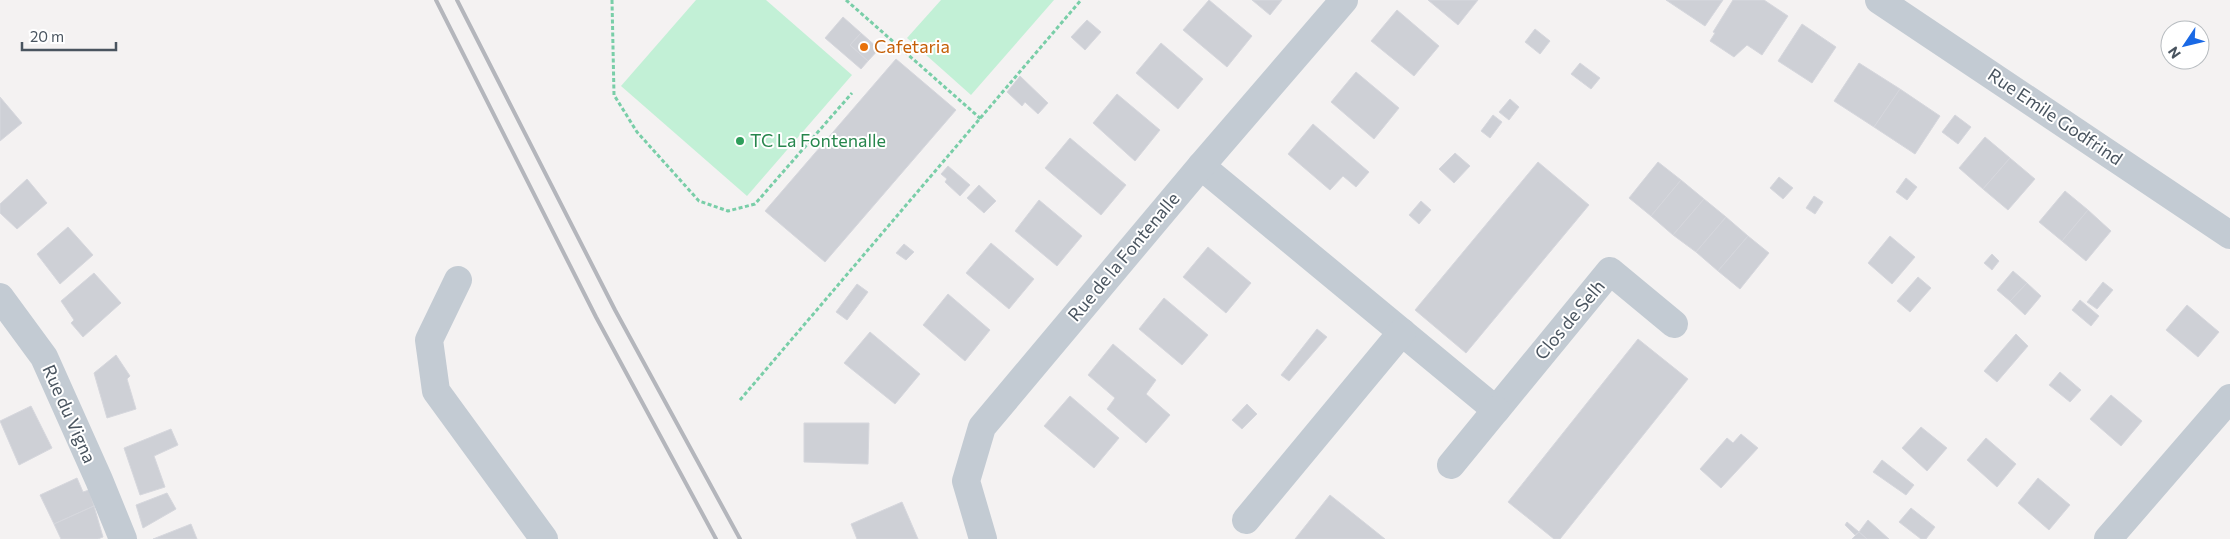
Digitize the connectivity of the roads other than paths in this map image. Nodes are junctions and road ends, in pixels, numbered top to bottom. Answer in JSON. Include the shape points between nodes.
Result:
{"nodes":[{"id":1,"x":1344,"y":0,"type":"edge"},
{"id":2,"x":1879,"y":0,"type":"edge"},
{"id":3,"x":1201,"y":166,"type":"junction"},
{"id":4,"x":2230,"y":235,"type":"edge"},
{"id":5,"x":458,"y":280,"type":"dead end"},
{"id":6,"x":0,"y":296,"type":"edge"},
{"id":7,"x":1674,"y":324,"type":"dead end"},
{"id":8,"x":1402,"y":332,"type":"junction"},
{"id":9,"x":2230,"y":398,"type":"edge"},
{"id":10,"x":1496,"y":410,"type":"junction"},
{"id":11,"x":1451,"y":465,"type":"dead end"},
{"id":12,"x":1246,"y":520,"type":"dead end"},
{"id":13,"x":123,"y":539,"type":"edge"},
{"id":14,"x":544,"y":539,"type":"edge"},
{"id":15,"x":983,"y":539,"type":"edge"},
{"id":16,"x":2108,"y":539,"type":"edge"}],
"edges":[{"from":1,"to":3,"type":"street","name":"Rue de la Fontenalle"},
{"from":2,"to":4,"type":"street","name":"Rue Emile Godfrind"},
{"from":3,"to":8,"type":"street"},
{"from":3,"to":15,"type":"street","name":"Rue de la Fontenalle","via":[[982,427],[966,481]]},
{"from":5,"to":14,"type":"street","via":[[429,340],[436,391]]},
{"from":6,"to":13,"type":"street","name":"Rue du Vigna","via":[[44,357]]},
{"from":7,"to":10,"type":"street","name":"Clos de Selh","via":[[1610,271]]},
{"from":8,"to":10,"type":"street"},
{"from":8,"to":12,"type":"street"},
{"from":9,"to":16,"type":"street"},
{"from":10,"to":11,"type":"street","name":"Clos de Selh"}]}
